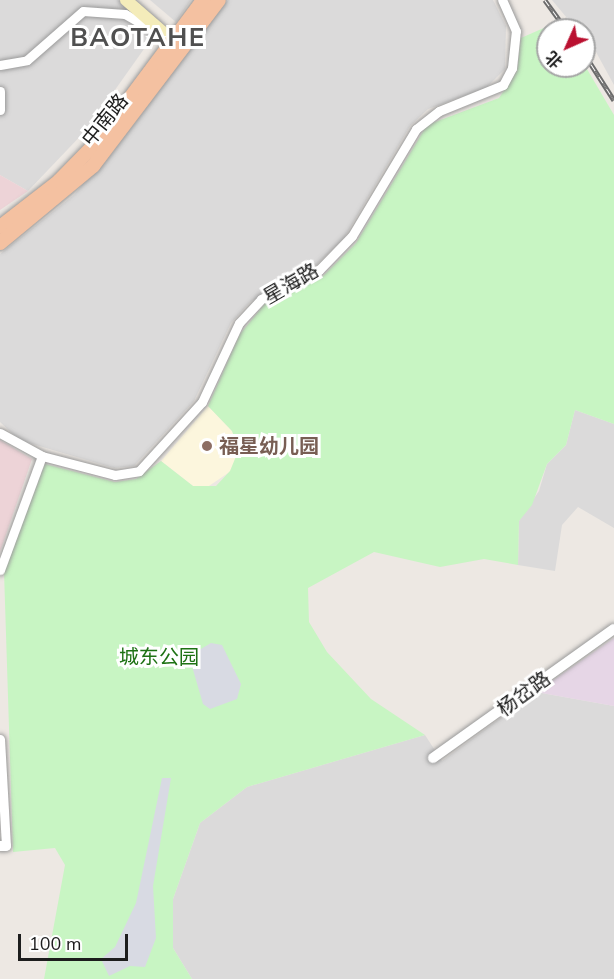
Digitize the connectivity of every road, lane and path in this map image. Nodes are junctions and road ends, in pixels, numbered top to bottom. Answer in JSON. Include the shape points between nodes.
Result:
{"nodes":[{"id":1,"x":126,"y":0,"type":"edge"},
{"id":2,"x":137,"y":0,"type":"edge"},
{"id":3,"x":203,"y":0,"type":"edge"},
{"id":4,"x":219,"y":0,"type":"edge"},
{"id":5,"x":502,"y":0,"type":"edge"},
{"id":6,"x":180,"y":42,"type":"junction"},
{"id":7,"x":0,"y":65,"type":"edge"},
{"id":8,"x":0,"y":91,"type":"edge"},
{"id":9,"x":0,"y":110,"type":"edge"},
{"id":10,"x":0,"y":227,"type":"edge"},
{"id":11,"x":0,"y":243,"type":"edge"},
{"id":12,"x":0,"y":433,"type":"edge"},
{"id":13,"x":42,"y":456,"type":"junction"},
{"id":14,"x":0,"y":570,"type":"edge"},
{"id":15,"x":614,"y":629,"type":"edge"},
{"id":16,"x":0,"y":739,"type":"edge"},
{"id":17,"x":433,"y":758,"type":"dead end"},
{"id":18,"x":3,"y":846,"type":"edge"}],
"edges":[{"from":1,"to":6,"type":"main road"},
{"from":2,"to":6,"type":"main road"},
{"from":3,"to":6,"type":"main road","name":"中南路"},
{"from":4,"to":6,"type":"main road","name":"中南路"},
{"from":5,"to":13,"type":"street","name":"星海路","via":[[516,31],[512,68],[503,85],[439,111],[416,129],[364,221],[338,253],[319,270],[261,299],[239,322],[202,402],[166,446],[139,471],[115,475]]},
{"from":6,"to":7,"type":"street","via":[[124,14],[99,9],[83,12],[27,60]]},
{"from":6,"to":10,"type":"main road","name":"中南路","via":[[79,161]]},
{"from":6,"to":11,"type":"main road","name":"中南路","via":[[93,166]]},
{"from":8,"to":9,"type":"street"},
{"from":12,"to":13,"type":"street","name":"星海路"},
{"from":13,"to":14,"type":"street"},
{"from":15,"to":17,"type":"street","name":"杨岔路"},
{"from":16,"to":18,"type":"street"}]}
